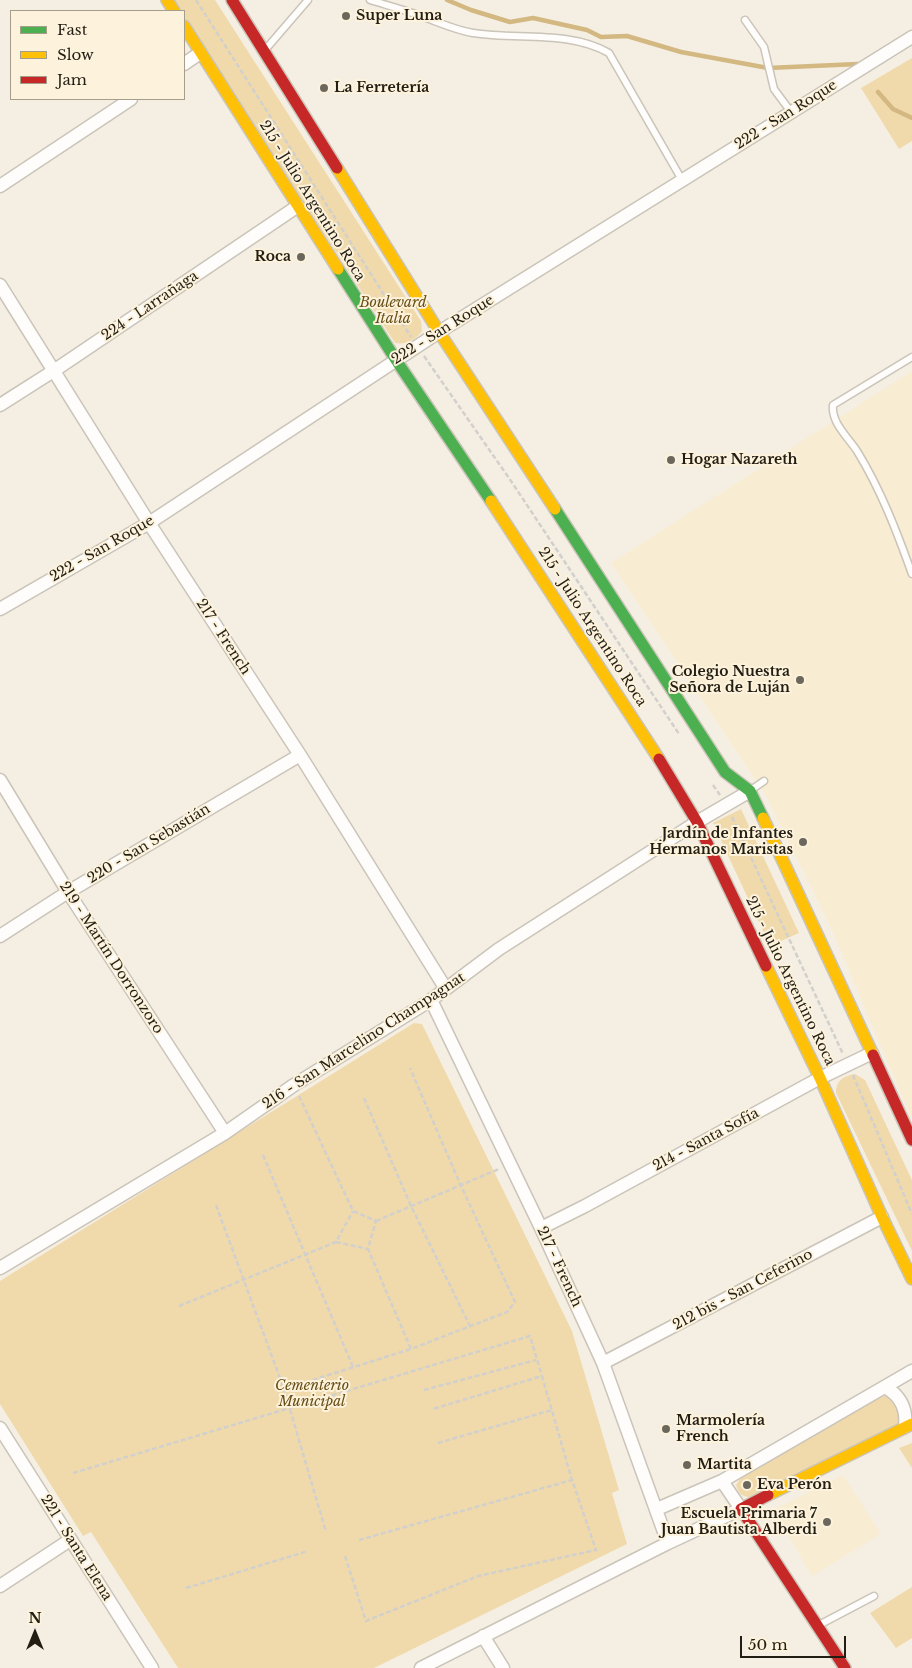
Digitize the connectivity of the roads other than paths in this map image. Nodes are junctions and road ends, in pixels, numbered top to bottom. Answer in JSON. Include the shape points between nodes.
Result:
{"nodes":[{"id":1,"x":232,"y":0,"type":"edge"},
{"id":2,"x":308,"y":0,"type":"edge"},
{"id":3,"x":370,"y":0,"type":"edge"},
{"id":4,"x":746,"y":20,"type":"dead end"},
{"id":5,"x":185,"y":28,"type":"edge"},
{"id":6,"x":912,"y":37,"type":"edge"},
{"id":7,"x":264,"y":51,"type":"junction"},
{"id":8,"x":200,"y":53,"type":"junction"},
{"id":9,"x":185,"y":63,"type":"edge"},
{"id":10,"x":129,"y":100,"type":"edge"},
{"id":11,"x":791,"y":112,"type":"junction"},
{"id":12,"x":682,"y":180,"type":"junction"},
{"id":13,"x":0,"y":186,"type":"edge"},
{"id":14,"x":298,"y":206,"type":"junction"},
{"id":15,"x":0,"y":285,"type":"edge"},
{"id":16,"x":439,"y":332,"type":"junction"},
{"id":17,"x":912,"y":357,"type":"edge"},
{"id":18,"x":396,"y":360,"type":"junction"},
{"id":19,"x":55,"y":370,"type":"junction"},
{"id":20,"x":0,"y":405,"type":"edge"},
{"id":21,"x":149,"y":523,"type":"junction"},
{"id":22,"x":912,"y":574,"type":"edge"},
{"id":23,"x":0,"y":609,"type":"edge"},
{"id":24,"x":300,"y":755,"type":"junction"},
{"id":25,"x":0,"y":780,"type":"edge"},
{"id":26,"x":764,"y":781,"type":"dead end"},
{"id":27,"x":750,"y":791,"type":"junction"},
{"id":28,"x":697,"y":822,"type":"junction"},
{"id":29,"x":68,"y":892,"type":"junction"},
{"id":30,"x":0,"y":936,"type":"edge"},
{"id":31,"x":446,"y":989,"type":"junction"},
{"id":32,"x":431,"y":1000,"type":"junction"},
{"id":33,"x":872,"y":1053,"type":"junction"},
{"id":34,"x":820,"y":1078,"type":"junction"},
{"id":35,"x":225,"y":1133,"type":"junction"},
{"id":36,"x":912,"y":1140,"type":"edge"},
{"id":37,"x":882,"y":1216,"type":"junction"},
{"id":38,"x":541,"y":1228,"type":"junction"},
{"id":39,"x":0,"y":1268,"type":"edge"},
{"id":40,"x":912,"y":1279,"type":"edge"},
{"id":41,"x":603,"y":1363,"type":"junction"},
{"id":42,"x":912,"y":1371,"type":"edge"},
{"id":43,"x":885,"y":1387,"type":"junction"},
{"id":44,"x":908,"y":1425,"type":"edge"},
{"id":45,"x":0,"y":1428,"type":"edge"},
{"id":46,"x":722,"y":1480,"type":"junction"},
{"id":47,"x":741,"y":1508,"type":"junction"},
{"id":48,"x":657,"y":1510,"type":"junction"},
{"id":49,"x":70,"y":1540,"type":"junction"},
{"id":50,"x":668,"y":1543,"type":"junction"},
{"id":51,"x":0,"y":1586,"type":"edge"},
{"id":52,"x":874,"y":1596,"type":"dead end"},
{"id":53,"x":817,"y":1626,"type":"junction"},
{"id":54,"x":482,"y":1636,"type":"junction"},
{"id":55,"x":152,"y":1668,"type":"edge"},
{"id":56,"x":421,"y":1668,"type":"edge"},
{"id":57,"x":503,"y":1668,"type":"edge"},
{"id":58,"x":844,"y":1668,"type":"edge"}],
"edges":[{"from":1,"to":7,"type":"street"},
{"from":2,"to":7,"type":"lane"},
{"from":3,"to":12,"type":"lane","via":[[473,33],[580,42],[609,53]]},
{"from":4,"to":11,"type":"lane","via":[[764,47],[774,89]]},
{"from":5,"to":8,"type":"street","name":"215 - Julio Argentino Roca"},
{"from":6,"to":11,"type":"street","name":"222 - San Roque"},
{"from":7,"to":16,"type":"street"},
{"from":8,"to":9,"type":"street"},
{"from":8,"to":14,"type":"street","name":"215 - Julio Argentino Roca"},
{"from":10,"to":13,"type":"street"},
{"from":11,"to":12,"type":"street","name":"222 - San Roque"},
{"from":12,"to":16,"type":"street","name":"222 - San Roque"},
{"from":14,"to":18,"type":"street","name":"215 - Julio Argentino Roca"},
{"from":14,"to":19,"type":"street","name":"224 - Larrañaga"},
{"from":15,"to":19,"type":"street","name":"217 - French"},
{"from":16,"to":18,"type":"street","name":"222 - San Roque"},
{"from":16,"to":27,"type":"street","via":[[725,772]]},
{"from":17,"to":22,"type":"lane","via":[[833,405],[832,413],[878,490]]},
{"from":18,"to":21,"type":"street","name":"222 - San Roque"},
{"from":18,"to":28,"type":"street","name":"215 - Julio Argentino Roca","via":[[649,742]]},
{"from":19,"to":20,"type":"street","name":"224 - Larrañaga"},
{"from":19,"to":21,"type":"street","name":"217 - French"},
{"from":21,"to":23,"type":"street","name":"222 - San Roque"},
{"from":21,"to":24,"type":"street","name":"217 - French"},
{"from":24,"to":29,"type":"street","name":"220 - San Sebastián"},
{"from":24,"to":31,"type":"street","name":"217 - French"},
{"from":25,"to":29,"type":"street","name":"219 - Martín Dorronzoro"},
{"from":26,"to":27,"type":"lane"},
{"from":27,"to":28,"type":"street","name":"216 - San Marcelino Champagnat"},
{"from":27,"to":33,"type":"street"},
{"from":28,"to":31,"type":"street","name":"216 - San Marcelino Champagnat","via":[[499,949]]},
{"from":28,"to":34,"type":"street","name":"215 - Julio Argentino Roca"},
{"from":29,"to":30,"type":"street","name":"220 - San Sebastián"},
{"from":29,"to":35,"type":"street","name":"219 - Martín Dorronzoro"},
{"from":31,"to":32,"type":"street","name":"216 - San Marcelino Champagnat"},
{"from":32,"to":35,"type":"street","name":"216 - San Marcelino Champagnat"},
{"from":32,"to":38,"type":"street","name":"217 - French"},
{"from":33,"to":34,"type":"street","name":"214 - Santa Sofía"},
{"from":33,"to":36,"type":"street"},
{"from":34,"to":37,"type":"street","name":"215 - Julio Argentino Roca"},
{"from":34,"to":38,"type":"street","name":"214 - Santa Sofía"},
{"from":35,"to":39,"type":"street","name":"216 - San Marcelino Champagnat"},
{"from":37,"to":40,"type":"street","name":"215 - Julio Argentino Roca"},
{"from":37,"to":41,"type":"street","name":"212 bis - San Ceferino"},
{"from":38,"to":41,"type":"street","name":"217 - French"},
{"from":41,"to":48,"type":"street","name":"217 - French"},
{"from":42,"to":43,"type":"street"},
{"from":43,"to":44,"type":"street","via":[[901,1401]]},
{"from":43,"to":46,"type":"street"},
{"from":44,"to":47,"type":"street"},
{"from":45,"to":49,"type":"street","name":"221 - Santa Elena"},
{"from":46,"to":47,"type":"street"},
{"from":46,"to":48,"type":"street"},
{"from":47,"to":50,"type":"street"},
{"from":47,"to":53,"type":"street"},
{"from":48,"to":50,"type":"street","name":"217 - French"},
{"from":49,"to":51,"type":"street"},
{"from":49,"to":55,"type":"street","name":"221 - Santa Elena"},
{"from":50,"to":54,"type":"street"},
{"from":52,"to":53,"type":"lane"},
{"from":53,"to":58,"type":"street"},
{"from":54,"to":56,"type":"street"},
{"from":54,"to":57,"type":"street"}]}
